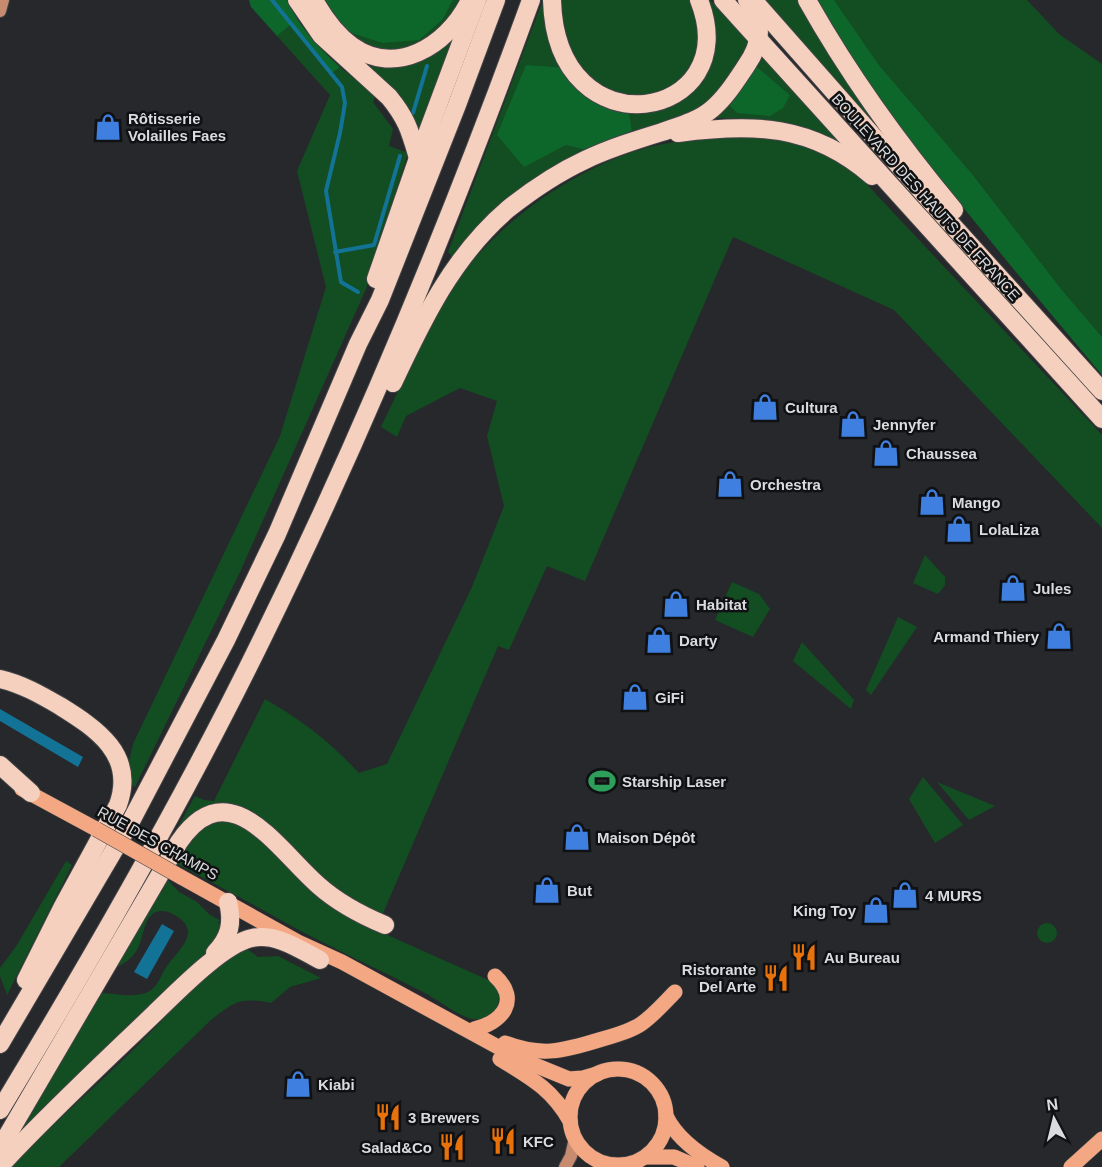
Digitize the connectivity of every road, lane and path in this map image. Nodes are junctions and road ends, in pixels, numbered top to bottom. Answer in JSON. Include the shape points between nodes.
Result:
{"nodes":[{"id":1,"x":3,"y":0,"type":"edge"},
{"id":2,"x":297,"y":0,"type":"edge"},
{"id":3,"x":314,"y":0,"type":"edge"},
{"id":4,"x":470,"y":0,"type":"edge"},
{"id":5,"x":477,"y":0,"type":"edge"},
{"id":6,"x":496,"y":0,"type":"edge"},
{"id":7,"x":531,"y":0,"type":"edge"},
{"id":8,"x":552,"y":0,"type":"edge"},
{"id":9,"x":699,"y":0,"type":"edge"},
{"id":10,"x":723,"y":0,"type":"edge"},
{"id":11,"x":747,"y":0,"type":"edge"},
{"id":12,"x":753,"y":0,"type":"edge"},
{"id":13,"x":807,"y":0,"type":"edge"},
{"id":14,"x":0,"y":11,"type":"edge"},
{"id":15,"x":759,"y":40,"type":"junction"},
{"id":16,"x":638,"y":140,"type":"junction"},
{"id":17,"x":418,"y":158,"type":"junction"},
{"id":18,"x":913,"y":209,"type":"junction"},
{"id":19,"x":1038,"y":320,"type":"junction"},
{"id":20,"x":358,"y":344,"type":"junction"},
{"id":21,"x":1102,"y":390,"type":"edge"},
{"id":22,"x":1102,"y":419,"type":"edge"},
{"id":23,"x":326,"y":505,"type":"junction"},
{"id":24,"x":0,"y":680,"type":"edge"},
{"id":25,"x":0,"y":765,"type":"edge"},
{"id":26,"x":0,"y":776,"type":"edge"},
{"id":27,"x":30,"y":793,"type":"junction"},
{"id":28,"x":228,"y":902,"type":"junction"},
{"id":29,"x":385,"y":925,"type":"dead end"},
{"id":30,"x":298,"y":942,"type":"junction"},
{"id":31,"x":320,"y":960,"type":"junction"},
{"id":32,"x":202,"y":969,"type":"junction"},
{"id":33,"x":495,"y":976,"type":"dead end"},
{"id":34,"x":675,"y":992,"type":"dead end"},
{"id":35,"x":441,"y":1017,"type":"junction"},
{"id":36,"x":0,"y":1028,"type":"edge"},
{"id":37,"x":474,"y":1029,"type":"junction"},
{"id":38,"x":0,"y":1044,"type":"edge"},
{"id":39,"x":597,"y":1074,"type":"junction"},
{"id":40,"x":0,"y":1110,"type":"edge"},
{"id":41,"x":666,"y":1116,"type":"junction"},
{"id":42,"x":570,"y":1121,"type":"junction"},
{"id":43,"x":575,"y":1138,"type":"junction"},
{"id":44,"x":1102,"y":1139,"type":"edge"},
{"id":45,"x":0,"y":1148,"type":"edge"},
{"id":46,"x":645,"y":1157,"type":"junction"},
{"id":47,"x":0,"y":1166,"type":"edge"},
{"id":48,"x":618,"y":1166,"type":"edge"},
{"id":49,"x":565,"y":1167,"type":"edge"},
{"id":50,"x":697,"y":1167,"type":"edge"},
{"id":51,"x":722,"y":1167,"type":"edge"},
{"id":52,"x":1071,"y":1167,"type":"edge"}],
"edges":[{"from":1,"to":14,"type":"street"},
{"from":2,"to":17,"type":"highway","via":[[321,36],[398,108],[411,132]]},
{"from":3,"to":4,"type":"highway","via":[[333,29],[354,48],[368,55],[399,59],[421,52],[444,36]]},
{"from":5,"to":17,"type":"highway"},
{"from":6,"to":20,"type":"highway","via":[[405,240]]},
{"from":7,"to":23,"type":"highway","via":[[424,279]]},
{"from":8,"to":9,"type":"highway","via":[[556,33],[575,73],[608,100],[640,106],[672,96],[695,75],[707,34]]},
{"from":10,"to":15,"type":"highway","name":"BOULEVARD DES HAUTS DE FRANCE"},
{"from":11,"to":15,"type":"highway","via":[[758,18]]},
{"from":12,"to":19,"type":"highway","name":"BOULEVARD DES HAUTS DE FRANCE"},
{"from":13,"to":19,"type":"highway","via":[[888,126],[994,257]]},
{"from":15,"to":16,"type":"highway","via":[[752,57],[712,109]]},
{"from":15,"to":18,"type":"highway","name":"BOULEVARD DES HAUTS DE FRANCE"},
{"from":16,"to":18,"type":"highway","via":[[730,128],[803,136],[846,157]]},
{"from":16,"to":23,"type":"highway","via":[[582,161],[545,182],[508,210],[470,248],[440,290],[359,455]]},
{"from":17,"to":20,"type":"highway","via":[[374,284]]},
{"from":18,"to":22,"type":"highway","name":"BOULEVARD DES HAUTS DE FRANCE"},
{"from":19,"to":21,"type":"highway","name":"BOULEVARD DES HAUTS DE FRANCE"},
{"from":20,"to":38,"type":"highway","via":[[287,512],[220,650],[130,823]]},
{"from":23,"to":40,"type":"highway","via":[[176,805],[85,969]]},
{"from":24,"to":36,"type":"highway","via":[[38,693],[97,732],[115,752],[122,782],[118,805]]},
{"from":25,"to":27,"type":"highway"},
{"from":26,"to":27,"type":"main road","name":"RUE DES CHAMPS"},
{"from":27,"to":28,"type":"main road","name":"RUE DES CHAMPS","bridge":true},
{"from":28,"to":30,"type":"main road","name":"RUE DES CHAMPS"},
{"from":28,"to":32,"type":"highway","via":[[231,920],[227,939]]},
{"from":29,"to":45,"type":"highway","via":[[327,893],[244,817],[224,812],[206,815],[189,828],[176,847]]},
{"from":30,"to":31,"type":"main road","name":"RUE DES CHAMPS"},
{"from":30,"to":35,"type":"main road","name":"RUE DES CHAMPS"},
{"from":31,"to":32,"type":"highway","via":[[285,942],[256,938],[235,944]]},
{"from":31,"to":42,"type":"main road","name":"RUE DES CHAMPS","via":[[525,1074],[557,1100]]},
{"from":32,"to":47,"type":"highway"},
{"from":33,"to":37,"type":"main road","via":[[506,995],[504,1012],[492,1023]]},
{"from":34,"to":37,"type":"main road","via":[[637,1027],[560,1051],[528,1050]]},
{"from":35,"to":37,"type":"main road"},
{"from":35,"to":39,"type":"main road","name":"RUE DES CHAMPS","via":[[563,1078]]},
{"from":39,"to":41,"type":"main road","via":[[617,1069],[641,1075],[658,1091]]},
{"from":39,"to":42,"type":"main road","via":[[576,1094]]},
{"from":41,"to":46,"type":"main road","via":[[661,1139]]},
{"from":41,"to":51,"type":"main road","via":[[680,1137]]},
{"from":42,"to":43,"type":"main road"},
{"from":43,"to":48,"type":"main road","via":[[593,1158]]},
{"from":43,"to":49,"type":"street"},
{"from":44,"to":52,"type":"main road"},
{"from":46,"to":48,"type":"main road"},
{"from":46,"to":50,"type":"main road","via":[[674,1156]]}]}
